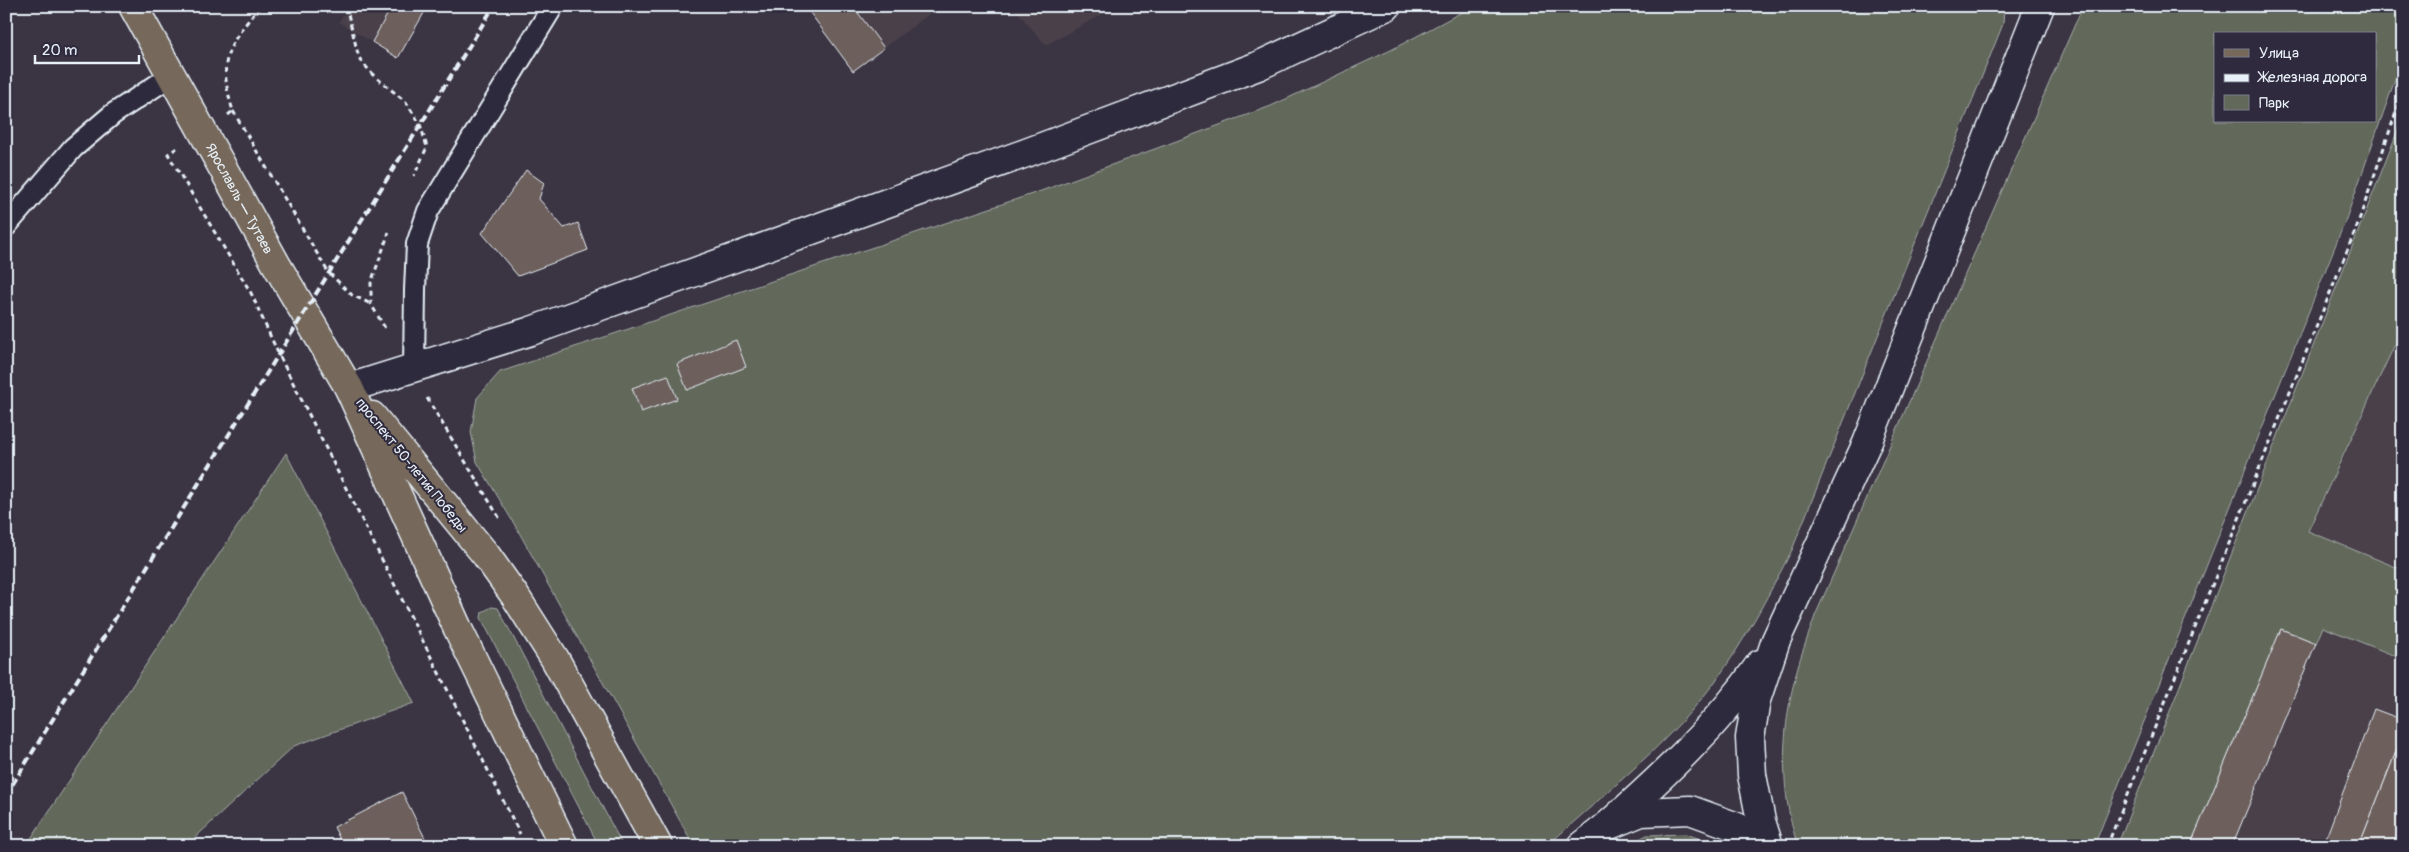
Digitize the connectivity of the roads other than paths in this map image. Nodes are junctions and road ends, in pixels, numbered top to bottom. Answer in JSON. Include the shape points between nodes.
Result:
{"nodes":[{"id":1,"x":133,"y":6,"type":"edge"},
{"id":2,"x":552,"y":6,"type":"edge"},
{"id":3,"x":1387,"y":6,"type":"edge"},
{"id":4,"x":2040,"y":6,"type":"edge"},
{"id":5,"x":172,"y":75,"type":"junction"},
{"id":6,"x":9,"y":217,"type":"edge"},
{"id":7,"x":412,"y":368,"type":"junction"},
{"id":8,"x":349,"y":388,"type":"junction"},
{"id":9,"x":1776,"y":640,"type":"junction"},
{"id":10,"x":1607,"y":826,"type":"junction"},
{"id":11,"x":1583,"y":845,"type":"edge"},
{"id":12,"x":564,"y":846,"type":"edge"},
{"id":13,"x":658,"y":846,"type":"edge"},
{"id":14,"x":1757,"y":846,"type":"edge"},
{"id":15,"x":1769,"y":846,"type":"edge"}],
"edges":[{"from":1,"to":5,"type":"main road","name":"Ярославль — Тутаев"},
{"from":2,"to":7,"type":"lane","via":[[428,211],[417,244]]},
{"from":3,"to":7,"type":"street","via":[[1258,66],[1035,150],[531,331]]},
{"from":4,"to":9,"type":"street","via":[[1867,442]]},
{"from":5,"to":6,"type":"lane","via":[[113,114],[73,148]]},
{"from":5,"to":8,"type":"main road","name":"Ярославль — Тутаев","via":[[276,264]]},
{"from":7,"to":8,"type":"street"},
{"from":8,"to":12,"type":"main road","name":"проспект 50-летия Победы","via":[[462,637]]},
{"from":8,"to":13,"type":"main road","name":"проспект 50-летия Победы","via":[[486,555],[515,596],[555,659]]},
{"from":9,"to":10,"type":"street","via":[[1746,684],[1707,730],[1673,767]]},
{"from":9,"to":15,"type":"street","via":[[1756,700],[1750,738],[1752,774]]},
{"from":10,"to":11,"type":"street"},
{"from":10,"to":14,"type":"street","via":[[1641,812],[1690,810],[1737,827]]}]}
